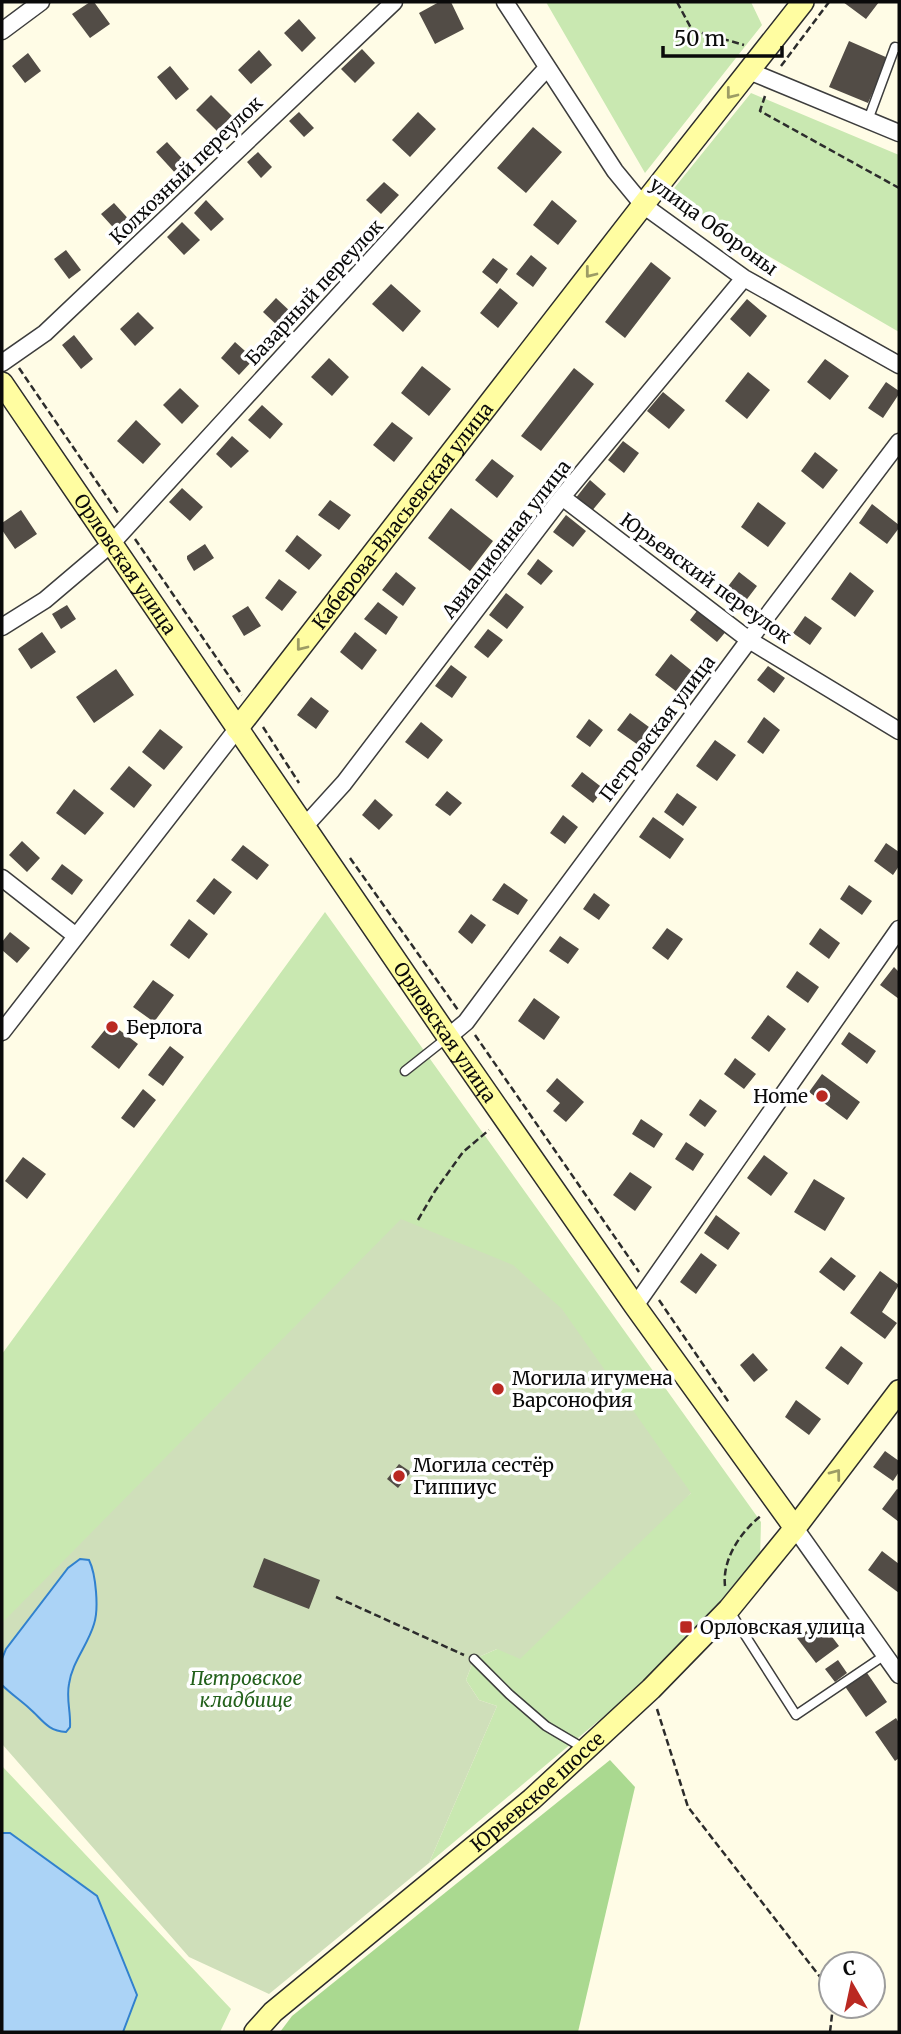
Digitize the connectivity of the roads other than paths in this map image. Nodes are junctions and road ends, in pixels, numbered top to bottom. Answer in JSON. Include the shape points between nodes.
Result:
{"nodes":[{"id":1,"x":41,"y":2,"type":"edge"},
{"id":2,"x":394,"y":2,"type":"edge"},
{"id":3,"x":505,"y":2,"type":"edge"},
{"id":4,"x":803,"y":2,"type":"edge"},
{"id":5,"x":2,"y":32,"type":"edge"},
{"id":6,"x":899,"y":48,"type":"edge"},
{"id":7,"x":547,"y":68,"type":"junction"},
{"id":8,"x":749,"y":71,"type":"junction"},
{"id":9,"x":868,"y":120,"type":"junction"},
{"id":10,"x":899,"y":133,"type":"edge"},
{"id":11,"x":643,"y":205,"type":"junction"},
{"id":12,"x":744,"y":278,"type":"junction"},
{"id":13,"x":2,"y":363,"type":"edge"},
{"id":14,"x":899,"y":365,"type":"edge"},
{"id":15,"x":2,"y":383,"type":"edge"},
{"id":16,"x":899,"y":442,"type":"edge"},
{"id":17,"x":562,"y":497,"type":"junction"},
{"id":18,"x":111,"y":544,"type":"junction"},
{"id":19,"x":2,"y":627,"type":"edge"},
{"id":20,"x":748,"y":640,"type":"junction"},
{"id":21,"x":237,"y":729,"type":"junction"},
{"id":22,"x":899,"y":731,"type":"edge"},
{"id":23,"x":304,"y":827,"type":"junction"},
{"id":24,"x":2,"y":878,"type":"edge"},
{"id":25,"x":899,"y":929,"type":"edge"},
{"id":26,"x":76,"y":936,"type":"junction"},
{"id":27,"x":2,"y":1032,"type":"edge"},
{"id":28,"x":448,"y":1038,"type":"junction"},
{"id":29,"x":405,"y":1071,"type":"dead end"},
{"id":30,"x":635,"y":1306,"type":"junction"},
{"id":31,"x":899,"y":1391,"type":"edge"},
{"id":32,"x":795,"y":1528,"type":"junction"},
{"id":33,"x":729,"y":1609,"type":"junction"},
{"id":34,"x":885,"y":1655,"type":"junction"},
{"id":35,"x":474,"y":1659,"type":"road end"},
{"id":36,"x":899,"y":1675,"type":"edge"},
{"id":37,"x":587,"y":1750,"type":"junction"},
{"id":38,"x":256,"y":2032,"type":"edge"}],
"edges":[{"from":1,"to":5,"type":"street"},
{"from":2,"to":13,"type":"street","name":"Колхозный переулок","via":[[45,333]]},
{"from":3,"to":7,"type":"street","name":"улица Обороны"},
{"from":4,"to":8,"type":"main road","name":"Каберова-Власьевская улица"},
{"from":6,"to":9,"type":"lane","via":[[895,47]]},
{"from":7,"to":11,"type":"street","name":"улица Обороны"},
{"from":7,"to":18,"type":"street","name":"Базарный переулок"},
{"from":8,"to":9,"type":"street"},
{"from":8,"to":11,"type":"main road","name":"Каберова-Власьевская улица","one_way":true},
{"from":9,"to":10,"type":"street"},
{"from":11,"to":12,"type":"street","name":"улица Обороны"},
{"from":11,"to":21,"type":"main road","name":"Каберова-Власьевская улица","one_way":true},
{"from":12,"to":14,"type":"street","name":"улица Обороны"},
{"from":12,"to":17,"type":"street","name":"Авиационная улица"},
{"from":15,"to":18,"type":"main road","name":"Орловская улица"},
{"from":16,"to":20,"type":"street","name":"Петровская улица"},
{"from":17,"to":20,"type":"street","name":"Юрьевский переулок"},
{"from":17,"to":23,"type":"street","name":"Авиационная улица","via":[[345,783]]},
{"from":18,"to":19,"type":"street","name":"Базарный переулок","via":[[45,600]]},
{"from":18,"to":21,"type":"main road","name":"Орловская улица"},
{"from":20,"to":22,"type":"street","name":"Юрьевский переулок"},
{"from":20,"to":28,"type":"street","name":"Петровская улица","via":[[466,1022]]},
{"from":21,"to":23,"type":"main road","name":"Орловская улица"},
{"from":21,"to":26,"type":"street","name":"Каберова-Власьевская улица"},
{"from":23,"to":28,"type":"main road","name":"Орловская улица"},
{"from":24,"to":26,"type":"street"},
{"from":25,"to":30,"type":"street"},
{"from":26,"to":27,"type":"street","name":"Каберова-Власьевская улица"},
{"from":28,"to":29,"type":"lane"},
{"from":28,"to":30,"type":"main road","name":"Орловская улица"},
{"from":30,"to":32,"type":"main road","name":"Орловская улица"},
{"from":32,"to":31,"type":"main road","name":"Юрьевское шоссе","one_way":true},
{"from":32,"to":33,"type":"main road","name":"Юрьевское шоссе"},
{"from":32,"to":34,"type":"street","name":"Орловская улица"},
{"from":33,"to":34,"type":"lane","via":[[796,1715]]},
{"from":33,"to":37,"type":"main road","name":"Юрьевское шоссе"},
{"from":34,"to":36,"type":"street","name":"Орловская улица"},
{"from":35,"to":37,"type":"lane","via":[[546,1726]]},
{"from":37,"to":38,"type":"main road","name":"Юрьевское шоссе","via":[[273,2012]]}]}
